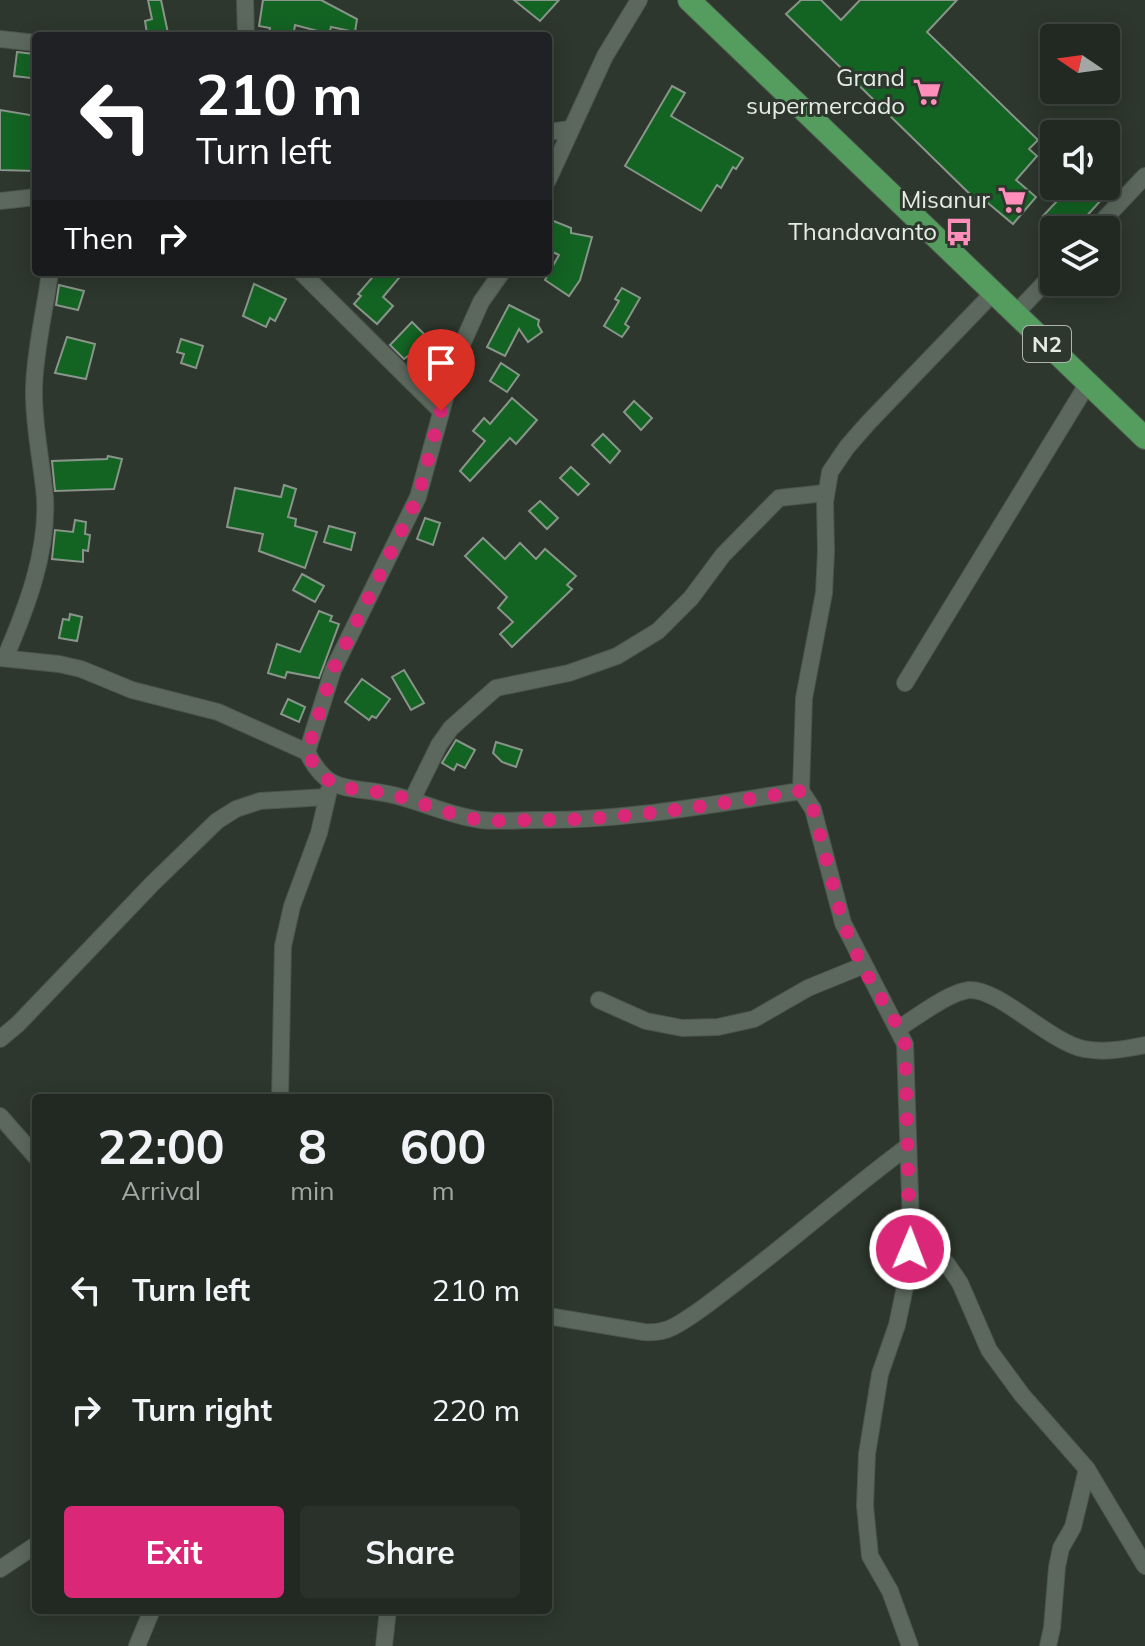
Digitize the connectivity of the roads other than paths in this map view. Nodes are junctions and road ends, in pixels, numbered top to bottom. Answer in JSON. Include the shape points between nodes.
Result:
{"nodes":[{"id":1,"x":245,"y":0,"type":"edge"},
{"id":2,"x":639,"y":0,"type":"edge"},
{"id":3,"x":689,"y":0,"type":"edge"},
{"id":4,"x":246,"y":32,"type":"edge"},
{"id":5,"x":0,"y":39,"type":"edge"},
{"id":6,"x":32,"y":43,"type":"edge"},
{"id":7,"x":571,"y":129,"type":"junction"},
{"id":8,"x":552,"y":131,"type":"edge"},
{"id":9,"x":552,"y":171,"type":"edge"},
{"id":10,"x":1145,"y":176,"type":"edge"},
{"id":11,"x":32,"y":197,"type":"edge"},
{"id":12,"x":0,"y":201,"type":"edge"},
{"id":13,"x":1107,"y":216,"type":"edge"},
{"id":14,"x":49,"y":276,"type":"edge"},
{"id":15,"x":305,"y":276,"type":"edge"},
{"id":16,"x":499,"y":276,"type":"edge"},
{"id":17,"x":1040,"y":288,"type":"edge"},
{"id":18,"x":994,"y":292,"type":"junction"},
{"id":19,"x":1015,"y":314,"type":"junction"},
{"id":20,"x":1088,"y":383,"type":"junction"},
{"id":21,"x":441,"y":411,"type":"junction"},
{"id":22,"x":1145,"y":438,"type":"edge"},
{"id":23,"x":825,"y":493,"type":"junction"},
{"id":24,"x":2,"y":658,"type":"edge"},
{"id":25,"x":905,"y":683,"type":"dead end"},
{"id":26,"x":307,"y":752,"type":"junction"},
{"id":27,"x":329,"y":791,"type":"junction"},
{"id":28,"x":801,"y":791,"type":"junction"},
{"id":29,"x":412,"y":800,"type":"junction"},
{"id":30,"x":862,"y":966,"type":"junction"},
{"id":31,"x":599,"y":1000,"type":"dead end"},
{"id":32,"x":899,"y":1028,"type":"junction"},
{"id":33,"x":0,"y":1039,"type":"edge"},
{"id":34,"x":1145,"y":1045,"type":"edge"},
{"id":35,"x":280,"y":1094,"type":"edge"},
{"id":36,"x":0,"y":1116,"type":"edge"},
{"id":37,"x":907,"y":1147,"type":"junction"},
{"id":38,"x":32,"y":1152,"type":"edge"},
{"id":39,"x":911,"y":1226,"type":"junction"},
{"id":40,"x":552,"y":1317,"type":"edge"},
{"id":41,"x":1087,"y":1469,"type":"junction"},
{"id":42,"x":32,"y":1548,"type":"edge"},
{"id":43,"x":1145,"y":1566,"type":"edge"},
{"id":44,"x":0,"y":1569,"type":"edge"},
{"id":45,"x":150,"y":1614,"type":"edge"},
{"id":46,"x":388,"y":1614,"type":"edge"},
{"id":47,"x":137,"y":1646,"type":"edge"},
{"id":48,"x":384,"y":1646,"type":"edge"},
{"id":49,"x":910,"y":1646,"type":"edge"},
{"id":50,"x":1048,"y":1646,"type":"edge"}],
"edges":[{"from":1,"to":4,"type":"street"},
{"from":2,"to":7,"type":"street"},
{"from":3,"to":18,"type":"main road","number":"N2"},
{"from":5,"to":6,"type":"street"},
{"from":7,"to":8,"type":"street"},
{"from":7,"to":9,"type":"street"},
{"from":10,"to":13,"type":"street"},
{"from":11,"to":12,"type":"street"},
{"from":14,"to":24,"type":"street","via":[[34,392],[44,528],[20,623]]},
{"from":15,"to":21,"type":"street"},
{"from":16,"to":21,"type":"street","via":[[462,344]]},
{"from":17,"to":19,"type":"street"},
{"from":18,"to":19,"type":"main road","number":"N2"},
{"from":18,"to":23,"type":"street","via":[[847,447],[830,472]]},
{"from":19,"to":20,"type":"main road","number":"N2"},
{"from":20,"to":22,"type":"main road","number":"N2"},
{"from":20,"to":25,"type":"street"},
{"from":21,"to":26,"type":"street","via":[[418,497],[333,670]]},
{"from":23,"to":28,"type":"street","via":[[824,593],[804,698]]},
{"from":23,"to":29,"type":"street","via":[[779,498],[658,631],[617,656],[569,673],[496,688],[451,728]]},
{"from":24,"to":26,"type":"street","via":[[81,669],[132,690],[218,712]]},
{"from":26,"to":27,"type":"street"},
{"from":27,"to":29,"type":"street"},
{"from":27,"to":33,"type":"street","via":[[260,801],[217,821]]},
{"from":27,"to":35,"type":"street","via":[[283,946]]},
{"from":28,"to":29,"type":"street","via":[[583,821],[484,820]]},
{"from":28,"to":30,"type":"street","via":[[813,809],[843,923]]},
{"from":30,"to":31,"type":"street","via":[[808,988],[754,1019],[718,1027],[646,1021]]},
{"from":30,"to":32,"type":"street"},
{"from":32,"to":34,"type":"street","via":[[957,993],[972,990],[1083,1049]]},
{"from":32,"to":37,"type":"street","via":[[905,1044]]},
{"from":36,"to":38,"type":"street"},
{"from":37,"to":39,"type":"street"},
{"from":37,"to":40,"type":"street","via":[[670,1329],[644,1332]]},
{"from":39,"to":41,"type":"street","via":[[960,1283],[989,1350]]},
{"from":39,"to":49,"type":"street","via":[[908,1273],[880,1374],[865,1506],[870,1556],[890,1591]]},
{"from":41,"to":43,"type":"street"},
{"from":41,"to":50,"type":"street","via":[[1073,1527],[1059,1557]]},
{"from":42,"to":44,"type":"street"},
{"from":45,"to":47,"type":"street"},
{"from":46,"to":48,"type":"street"}]}
